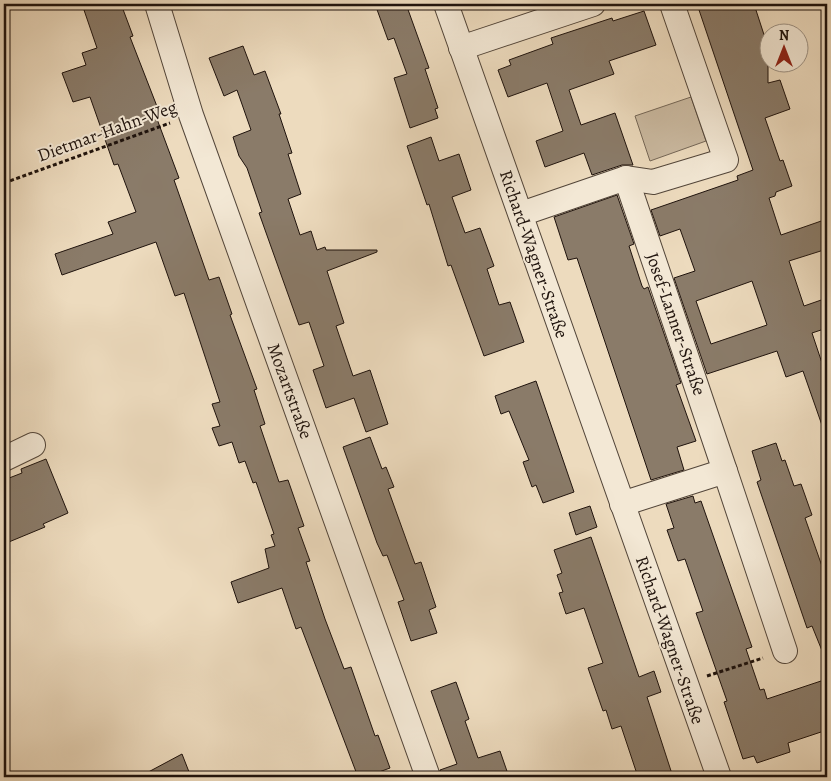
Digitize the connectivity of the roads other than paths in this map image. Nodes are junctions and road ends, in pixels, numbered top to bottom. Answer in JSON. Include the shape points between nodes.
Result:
{"nodes":[{"id":1,"x":157,"y":4,"type":"edge"},
{"id":2,"x":446,"y":4,"type":"edge"},
{"id":3,"x":593,"y":4,"type":"edge"},
{"id":4,"x":672,"y":4,"type":"edge"},
{"id":5,"x":461,"y":48,"type":"junction"},
{"id":6,"x":626,"y":178,"type":"junction"},
{"id":7,"x":521,"y":214,"type":"junction"},
{"id":8,"x":33,"y":445,"type":"dead end"},
{"id":9,"x":4,"y":459,"type":"edge"},
{"id":10,"x":725,"y":471,"type":"junction"},
{"id":11,"x":622,"y":504,"type":"junction"},
{"id":12,"x":785,"y":651,"type":"road end"},
{"id":13,"x":428,"y":777,"type":"edge"},
{"id":14,"x":719,"y":777,"type":"edge"}],
"edges":[{"from":1,"to":13,"type":"street","name":"Mozartstraße","via":[[191,116]]},
{"from":2,"to":5,"type":"street","name":"Richard-Wagner-Straße"},
{"from":3,"to":5,"type":"street"},
{"from":4,"to":6,"type":"street","via":[[726,160],[654,182]]},
{"from":5,"to":7,"type":"street","name":"Richard-Wagner-Straße"},
{"from":6,"to":7,"type":"street"},
{"from":6,"to":10,"type":"street","name":"Josef-Lanner-Straße"},
{"from":7,"to":11,"type":"street","name":"Richard-Wagner-Straße"},
{"from":8,"to":9,"type":"street"},
{"from":10,"to":11,"type":"street"},
{"from":10,"to":12,"type":"street"},
{"from":11,"to":14,"type":"street","name":"Richard-Wagner-Straße"}]}
